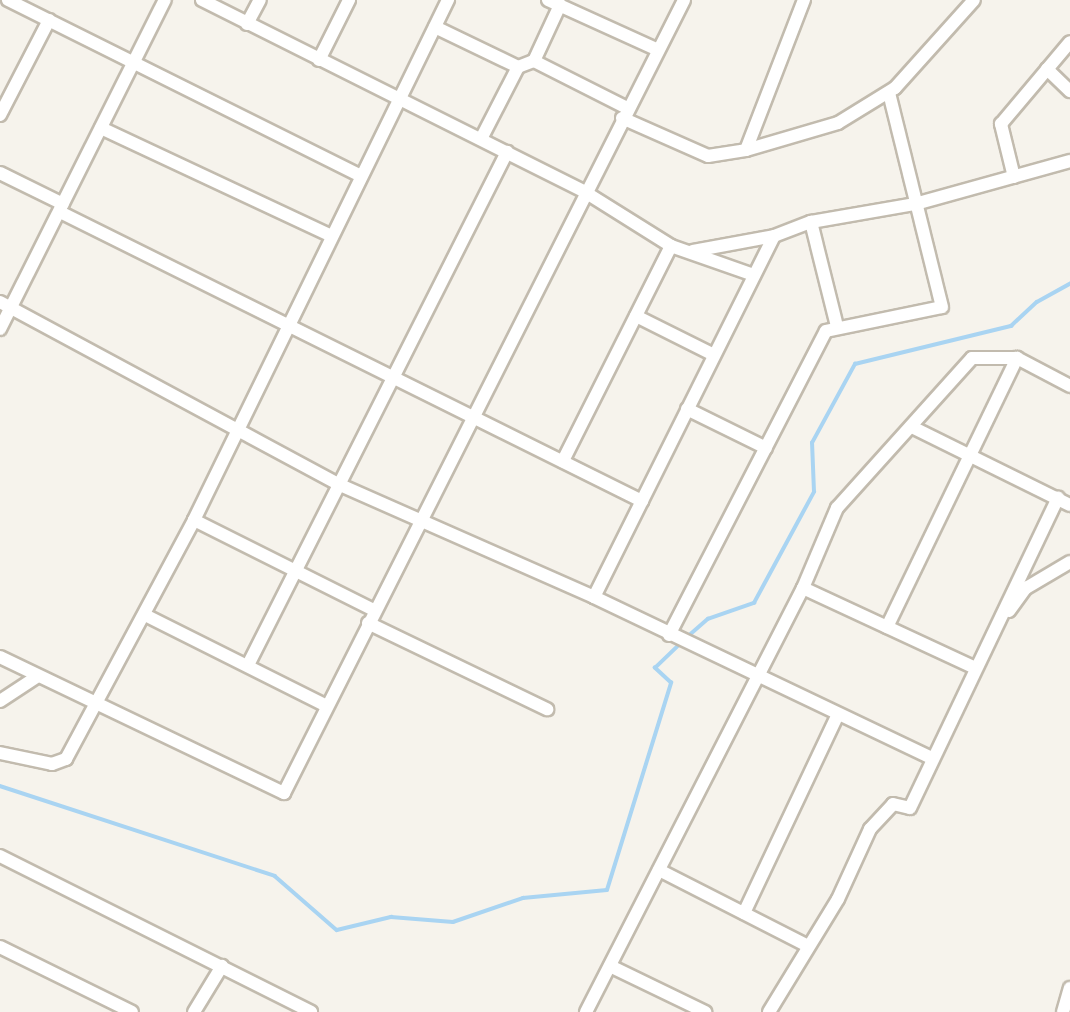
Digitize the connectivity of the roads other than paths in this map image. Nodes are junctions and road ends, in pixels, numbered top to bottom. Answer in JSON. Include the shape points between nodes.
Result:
{"nodes":[{"id":1,"x":8,"y":0,"type":"edge"},
{"id":2,"x":165,"y":0,"type":"edge"},
{"id":3,"x":202,"y":0,"type":"edge"},
{"id":4,"x":260,"y":0,"type":"edge"},
{"id":5,"x":349,"y":0,"type":"edge"},
{"id":6,"x":447,"y":0,"type":"edge"},
{"id":7,"x":684,"y":0,"type":"edge"},
{"id":8,"x":974,"y":0,"type":"edge"},
{"id":9,"x":802,"y":1,"type":"edge"},
{"id":10,"x":554,"y":3,"type":"edge"},
{"id":11,"x":49,"y":20,"type":"junction"},
{"id":12,"x":247,"y":24,"type":"junction"},
{"id":13,"x":435,"y":27,"type":"junction"},
{"id":14,"x":1070,"y":42,"type":"edge"},
{"id":15,"x":658,"y":50,"type":"junction"},
{"id":16,"x":319,"y":60,"type":"junction"},
{"id":17,"x":534,"y":61,"type":"junction"},
{"id":18,"x":134,"y":62,"type":"junction"},
{"id":19,"x":517,"y":66,"type":"junction"},
{"id":20,"x":1047,"y":69,"type":"junction"},
{"id":21,"x":1070,"y":91,"type":"edge"},
{"id":22,"x":889,"y":93,"type":"junction"},
{"id":23,"x":398,"y":98,"type":"junction"},
{"id":24,"x":625,"y":113,"type":"junction"},
{"id":25,"x":0,"y":115,"type":"edge"},
{"id":26,"x":101,"y":128,"type":"junction"},
{"id":27,"x":481,"y":139,"type":"junction"},
{"id":28,"x":746,"y":150,"type":"junction"},
{"id":29,"x":507,"y":152,"type":"junction"},
{"id":30,"x":1070,"y":162,"type":"edge"},
{"id":31,"x":0,"y":173,"type":"edge"},
{"id":32,"x":359,"y":175,"type":"junction"},
{"id":33,"x":1014,"y":177,"type":"junction"},
{"id":34,"x":585,"y":192,"type":"junction"},
{"id":35,"x":915,"y":204,"type":"junction"},
{"id":36,"x":61,"y":208,"type":"junction"},
{"id":37,"x":811,"y":222,"type":"junction"},
{"id":38,"x":332,"y":236,"type":"junction"},
{"id":39,"x":774,"y":236,"type":"junction"},
{"id":40,"x":671,"y":246,"type":"junction"},
{"id":41,"x":694,"y":251,"type":"junction"},
{"id":42,"x":754,"y":275,"type":"junction"},
{"id":43,"x":5,"y":304,"type":"edge"},
{"id":44,"x":636,"y":316,"type":"junction"},
{"id":45,"x":288,"y":324,"type":"junction"},
{"id":46,"x":837,"y":326,"type":"junction"},
{"id":47,"x":0,"y":329,"type":"edge"},
{"id":48,"x":715,"y":355,"type":"junction"},
{"id":49,"x":1017,"y":358,"type":"junction"},
{"id":50,"x":394,"y":377,"type":"junction"},
{"id":51,"x":1070,"y":386,"type":"edge"},
{"id":52,"x":687,"y":410,"type":"junction"},
{"id":53,"x":472,"y":417,"type":"junction"},
{"id":54,"x":912,"y":428,"type":"junction"},
{"id":55,"x":235,"y":431,"type":"junction"},
{"id":56,"x":766,"y":448,"type":"junction"},
{"id":57,"x":970,"y":455,"type":"junction"},
{"id":58,"x":563,"y":461,"type":"junction"},
{"id":59,"x":338,"y":484,"type":"junction"},
{"id":60,"x":1058,"y":498,"type":"junction"},
{"id":61,"x":642,"y":501,"type":"junction"},
{"id":62,"x":1070,"y":505,"type":"edge"},
{"id":63,"x":194,"y":520,"type":"junction"},
{"id":64,"x":418,"y":520,"type":"junction"},
{"id":65,"x":1070,"y":562,"type":"edge"},
{"id":66,"x":296,"y":573,"type":"junction"},
{"id":67,"x":803,"y":588,"type":"junction"},
{"id":68,"x":594,"y":597,"type":"junction"},
{"id":69,"x":374,"y":610,"type":"junction"},
{"id":70,"x":145,"y":615,"type":"junction"},
{"id":71,"x":368,"y":623,"type":"junction"},
{"id":72,"x":887,"y":627,"type":"junction"},
{"id":73,"x":670,"y":635,"type":"junction"},
{"id":74,"x":986,"y":646,"type":"junction"},
{"id":75,"x":0,"y":657,"type":"edge"},
{"id":76,"x":248,"y":665,"type":"junction"},
{"id":77,"x":975,"y":668,"type":"junction"},
{"id":78,"x":38,"y":676,"type":"junction"},
{"id":79,"x":758,"y":677,"type":"junction"},
{"id":80,"x":0,"y":701,"type":"edge"},
{"id":81,"x":93,"y":703,"type":"junction"},
{"id":82,"x":327,"y":706,"type":"junction"},
{"id":83,"x":547,"y":709,"type":"dead end"},
{"id":84,"x":838,"y":714,"type":"junction"},
{"id":85,"x":0,"y":753,"type":"edge"},
{"id":86,"x":932,"y":758,"type":"junction"},
{"id":87,"x":0,"y":856,"type":"edge"},
{"id":88,"x":659,"y":870,"type":"junction"},
{"id":89,"x":744,"y":913,"type":"junction"},
{"id":90,"x":808,"y":946,"type":"junction"},
{"id":91,"x":0,"y":947,"type":"edge"},
{"id":92,"x":222,"y":966,"type":"junction"},
{"id":93,"x":610,"y":966,"type":"junction"},
{"id":94,"x":1070,"y":988,"type":"edge"},
{"id":95,"x":132,"y":1012,"type":"edge"},
{"id":96,"x":194,"y":1012,"type":"edge"},
{"id":97,"x":311,"y":1012,"type":"edge"},
{"id":98,"x":586,"y":1012,"type":"edge"},
{"id":99,"x":705,"y":1012,"type":"edge"},
{"id":100,"x":769,"y":1012,"type":"edge"},
{"id":101,"x":1063,"y":1012,"type":"edge"}],
"edges":[{"from":1,"to":11,"type":"street"},
{"from":2,"to":18,"type":"street"},
{"from":3,"to":12,"type":"street"},
{"from":4,"to":12,"type":"street"},
{"from":5,"to":16,"type":"street"},
{"from":6,"to":13,"type":"street"},
{"from":7,"to":15,"type":"street"},
{"from":8,"to":22,"type":"street"},
{"from":9,"to":28,"type":"street"},
{"from":10,"to":15,"type":"street"},
{"from":10,"to":17,"type":"street"},
{"from":11,"to":18,"type":"street"},
{"from":11,"to":25,"type":"street"},
{"from":12,"to":16,"type":"street"},
{"from":13,"to":19,"type":"street"},
{"from":13,"to":23,"type":"street"},
{"from":14,"to":20,"type":"street"},
{"from":15,"to":24,"type":"street"},
{"from":16,"to":23,"type":"street"},
{"from":17,"to":19,"type":"street"},
{"from":17,"to":24,"type":"street"},
{"from":18,"to":26,"type":"street"},
{"from":18,"to":32,"type":"street"},
{"from":19,"to":27,"type":"street"},
{"from":20,"to":21,"type":"street"},
{"from":20,"to":33,"type":"street","via":[[1001,124]]},
{"from":22,"to":28,"type":"street","via":[[838,123]]},
{"from":22,"to":35,"type":"street"},
{"from":23,"to":27,"type":"street"},
{"from":23,"to":32,"type":"street"},
{"from":24,"to":28,"type":"street","via":[[695,153],[722,155]]},
{"from":24,"to":34,"type":"street"},
{"from":26,"to":36,"type":"street"},
{"from":26,"to":38,"type":"street"},
{"from":27,"to":29,"type":"street"},
{"from":29,"to":34,"type":"street"},
{"from":29,"to":50,"type":"street"},
{"from":30,"to":33,"type":"street"},
{"from":31,"to":36,"type":"street"},
{"from":32,"to":38,"type":"street"},
{"from":33,"to":35,"type":"street"},
{"from":34,"to":40,"type":"street"},
{"from":34,"to":53,"type":"street"},
{"from":35,"to":37,"type":"street"},
{"from":35,"to":46,"type":"street","via":[[942,307]]},
{"from":36,"to":43,"type":"street"},
{"from":36,"to":45,"type":"street"},
{"from":37,"to":39,"type":"street"},
{"from":37,"to":46,"type":"street"},
{"from":38,"to":45,"type":"street"},
{"from":39,"to":41,"type":"street"},
{"from":39,"to":42,"type":"street"},
{"from":40,"to":41,"type":"street"},
{"from":40,"to":44,"type":"street"},
{"from":41,"to":42,"type":"street"},
{"from":42,"to":48,"type":"street"},
{"from":43,"to":47,"type":"street"},
{"from":43,"to":55,"type":"street"},
{"from":44,"to":48,"type":"street"},
{"from":44,"to":58,"type":"street"},
{"from":45,"to":50,"type":"street"},
{"from":45,"to":55,"type":"street"},
{"from":46,"to":56,"type":"street","via":[[826,331]]},
{"from":48,"to":52,"type":"street"},
{"from":49,"to":51,"type":"street"},
{"from":49,"to":54,"type":"street","via":[[972,358]]},
{"from":49,"to":57,"type":"street"},
{"from":50,"to":53,"type":"street"},
{"from":50,"to":59,"type":"street"},
{"from":52,"to":56,"type":"street"},
{"from":52,"to":61,"type":"street"},
{"from":53,"to":58,"type":"street"},
{"from":53,"to":64,"type":"street"},
{"from":54,"to":57,"type":"street"},
{"from":54,"to":67,"type":"street","via":[[837,508]]},
{"from":55,"to":59,"type":"street"},
{"from":55,"to":63,"type":"street"},
{"from":56,"to":73,"type":"street"},
{"from":57,"to":60,"type":"street"},
{"from":57,"to":72,"type":"street"},
{"from":58,"to":61,"type":"street"},
{"from":59,"to":64,"type":"street"},
{"from":59,"to":66,"type":"street"},
{"from":60,"to":62,"type":"street"},
{"from":60,"to":74,"type":"street"},
{"from":61,"to":68,"type":"street"},
{"from":63,"to":66,"type":"street"},
{"from":63,"to":70,"type":"street"},
{"from":64,"to":68,"type":"street"},
{"from":64,"to":69,"type":"street"},
{"from":65,"to":74,"type":"street","via":[[1026,588]]},
{"from":66,"to":69,"type":"street"},
{"from":66,"to":76,"type":"street"},
{"from":67,"to":72,"type":"street"},
{"from":67,"to":79,"type":"street"},
{"from":68,"to":73,"type":"street"},
{"from":69,"to":71,"type":"street"},
{"from":70,"to":76,"type":"street"},
{"from":70,"to":81,"type":"street"},
{"from":71,"to":82,"type":"street"},
{"from":71,"to":83,"type":"street"},
{"from":72,"to":77,"type":"street"},
{"from":73,"to":79,"type":"street"},
{"from":74,"to":77,"type":"street"},
{"from":75,"to":78,"type":"street"},
{"from":76,"to":82,"type":"street"},
{"from":77,"to":86,"type":"street"},
{"from":78,"to":80,"type":"street"},
{"from":78,"to":81,"type":"street"},
{"from":79,"to":84,"type":"street"},
{"from":79,"to":88,"type":"street"},
{"from":81,"to":82,"type":"street","via":[[281,793]]},
{"from":81,"to":85,"type":"street","via":[[63,762]]},
{"from":84,"to":86,"type":"street"},
{"from":84,"to":89,"type":"street"},
{"from":86,"to":90,"type":"street","via":[[910,808],[893,804],[870,829],[838,899]]},
{"from":87,"to":92,"type":"street"},
{"from":88,"to":89,"type":"street"},
{"from":88,"to":93,"type":"street"},
{"from":89,"to":90,"type":"street"},
{"from":90,"to":100,"type":"street"},
{"from":91,"to":95,"type":"street"},
{"from":92,"to":96,"type":"street"},
{"from":92,"to":97,"type":"street"},
{"from":93,"to":98,"type":"street"},
{"from":93,"to":99,"type":"street"},
{"from":94,"to":101,"type":"street"}]}
